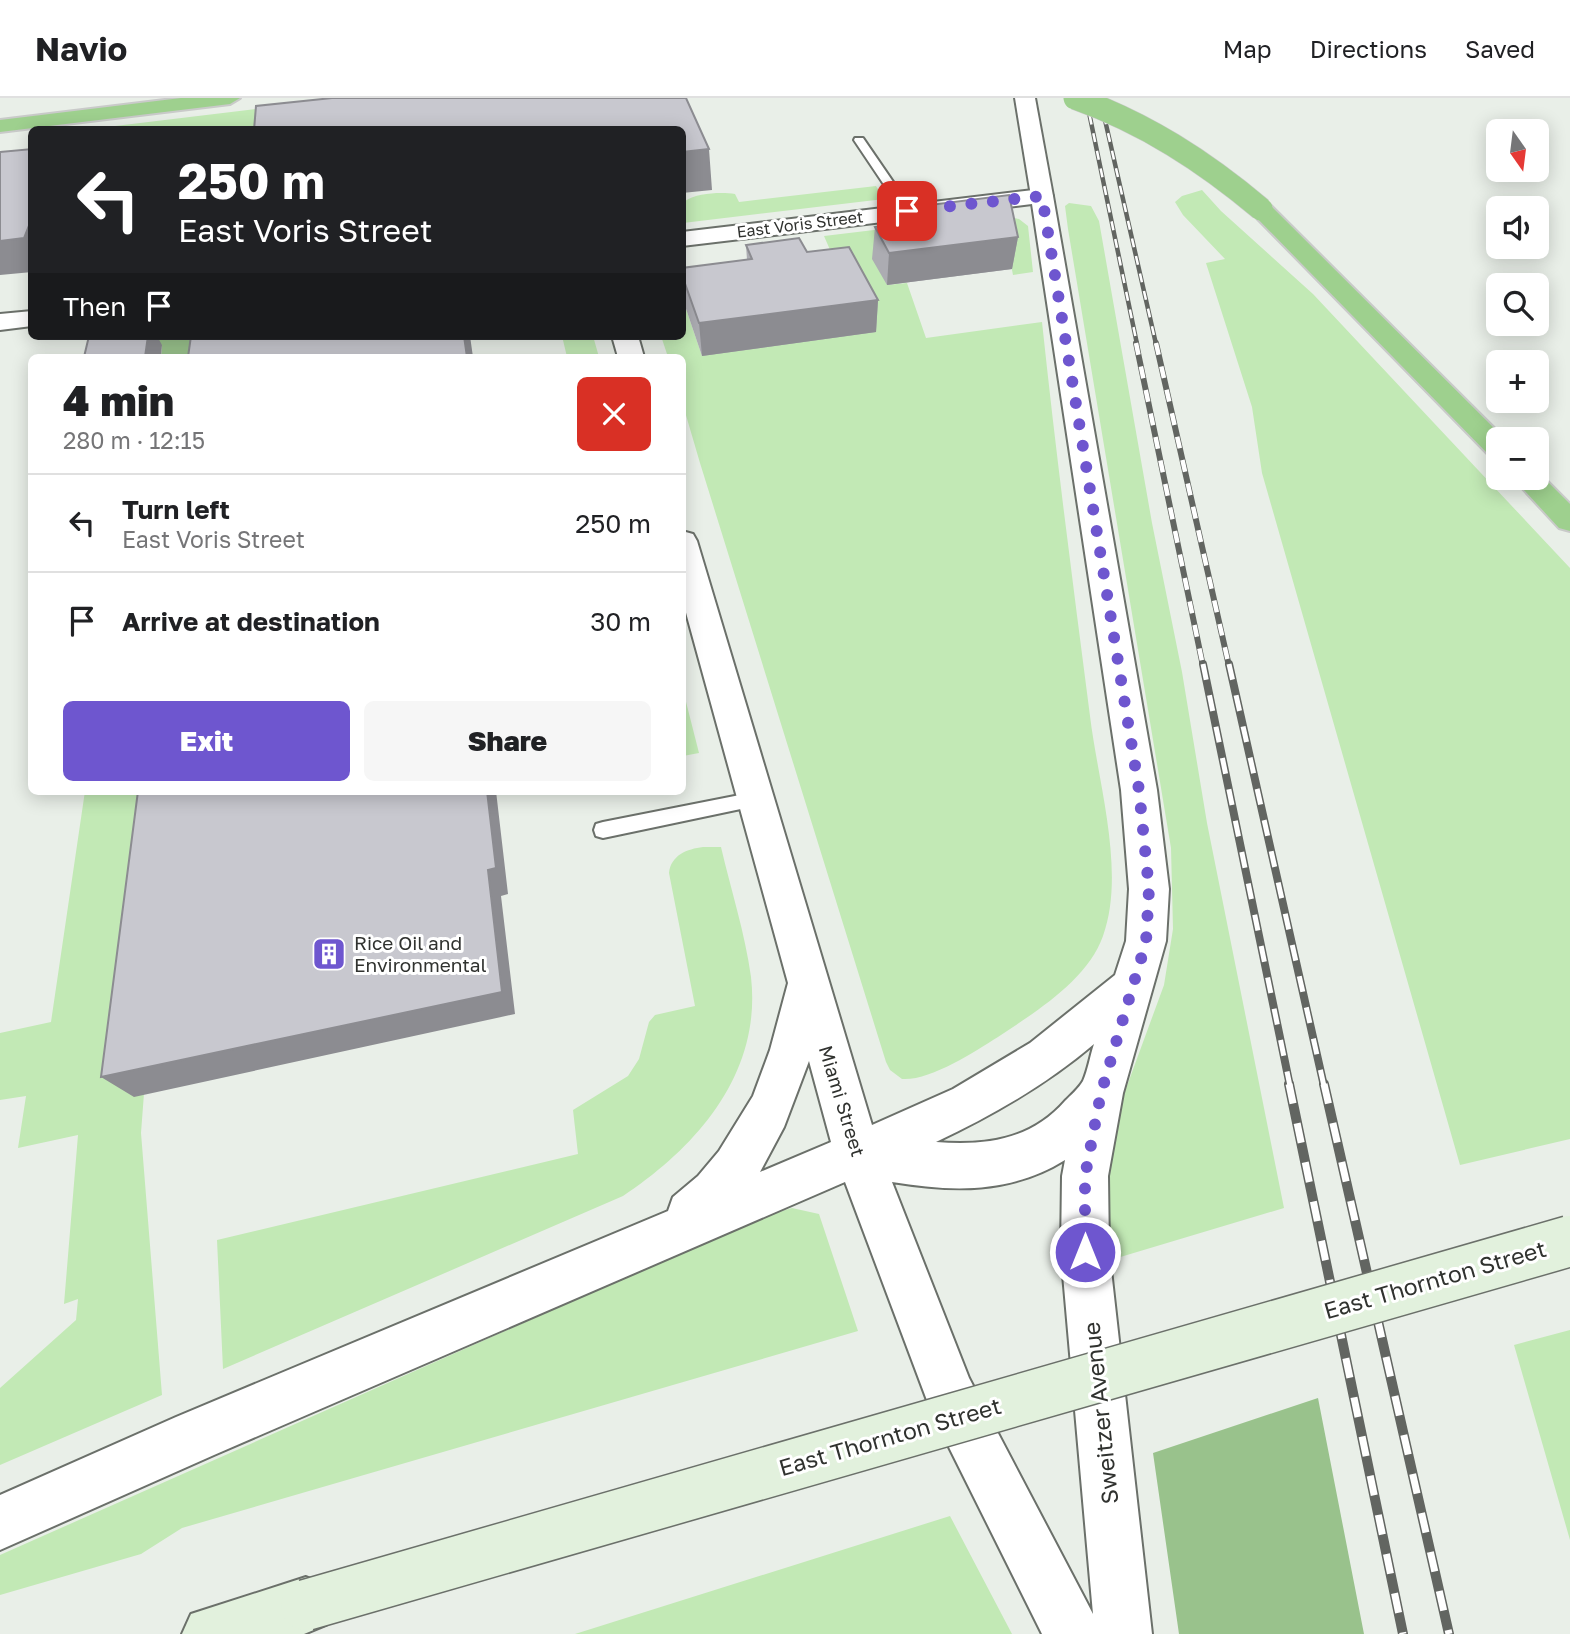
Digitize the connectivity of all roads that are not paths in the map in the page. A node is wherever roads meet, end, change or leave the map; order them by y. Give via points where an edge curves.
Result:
1 (1025, 98) edge
2 (1075, 98) edge
3 (227, 99) edge
4 (0, 126) edge
5 (859, 140) dead end
6 (1042, 196) junction
7 (907, 211) junction
8 (686, 239) edge
9 (28, 318) edge
10 (0, 322) edge
11 (1486, 436) edge
12 (1539, 490) edge
13 (1570, 521) edge
14 (686, 557) edge
15 (755, 799) junction
16 (603, 830) dead end
17 (808, 985) junction
18 (1130, 988) junction
19 (1101, 1093) junction
20 (857, 1152) junction
21 (659, 1237) junction
22 (1570, 1241) edge
23 (0, 1523) edge
24 (211, 1634) edge
25 (1072, 1634) edge
26 (1123, 1634) edge

1 - 6 street, Sweitzer Avenue
2 - 11 highway, bridge via 1164,136 1223,177 1261,209
3 - 4 highway
5 - 7 lane
6 - 7 street, East Voris Street
6 - 18 street, Sweitzer Avenue via 1140,803 1149,889 1147,928
7 - 8 street, East Voris Street
9 - 10 street
12 - 13 highway
14 - 15 street, Miami Street
15 - 16 lane
15 - 17 street, Miami Street
17 - 20 street, Miami Street
17 - 21 street via 795,1042 767,1115 741,1161 712,1197
18 - 19 street, Sweitzer Avenue
18 - 20 street via 1045,1058 969,1104
19 - 20 street via 1062,1138 1023,1158 975,1169 920,1166
19 - 26 street, Sweitzer Avenue via 1085,1176 1085,1252
20 - 21 street
20 - 25 street, Miami Street via 949,1393
21 - 23 street
22 - 24 main road, East Thornton Street, bridge

